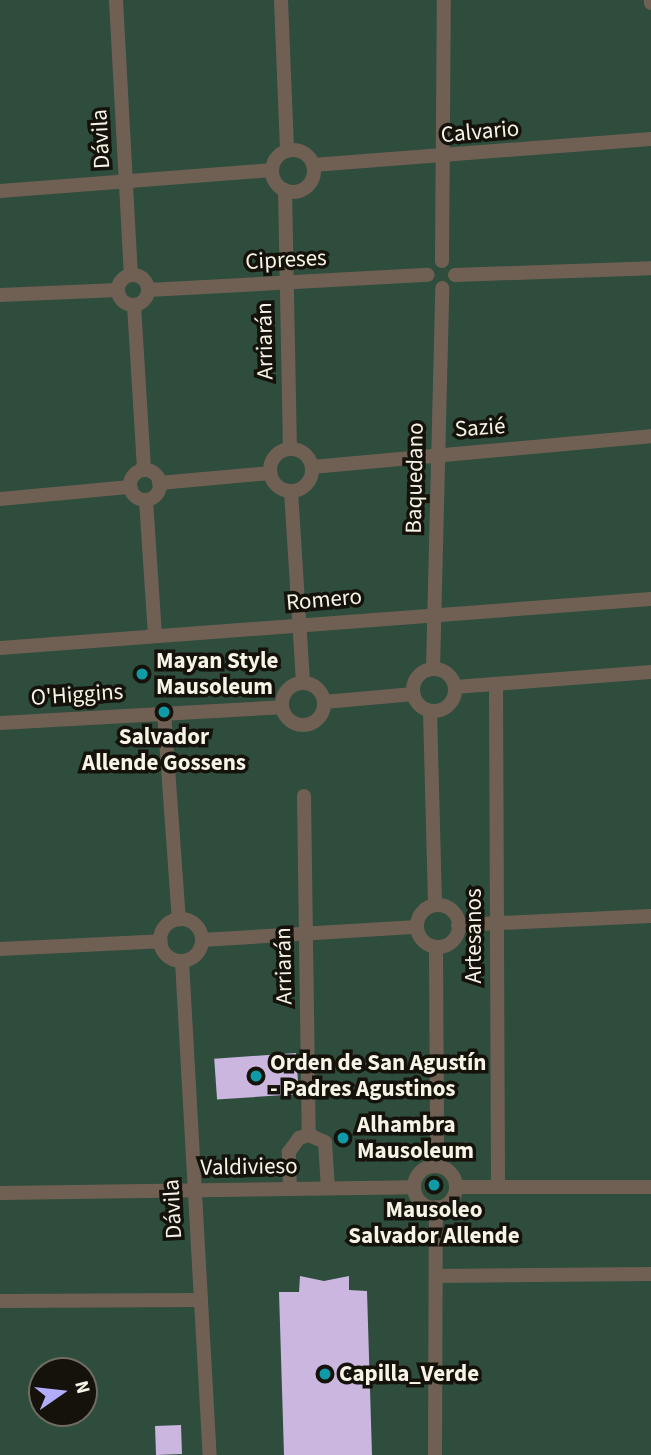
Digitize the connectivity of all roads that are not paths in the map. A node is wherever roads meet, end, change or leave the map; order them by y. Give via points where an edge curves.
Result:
1 (116, 0) edge
2 (281, 0) edge
3 (444, 0) edge
4 (651, 139) edge
5 (287, 151) junction
6 (443, 159) junction
7 (313, 165) junction
8 (272, 170) junction
9 (126, 181) junction
10 (285, 190) junction
11 (0, 191) edge
12 (442, 261) junction
13 (651, 268) edge
14 (131, 275) junction
15 (428, 275) junction
16 (455, 275) junction
17 (287, 282) junction
18 (442, 288) junction
19 (118, 290) junction
20 (148, 290) junction
21 (0, 295) edge
22 (134, 305) junction
23 (651, 436) edge
24 (290, 449) junction
25 (438, 454) junction
26 (312, 467) junction
27 (144, 470) junction
28 (271, 473) junction
29 (159, 483) junction
30 (130, 486) junction
31 (291, 491) junction
32 (0, 499) edge
33 (146, 500) junction
34 (651, 599) edge
35 (434, 614) junction
36 (299, 625) junction
37 (155, 636) junction
38 (0, 648) edge
39 (433, 669) junction
40 (651, 672) edge
41 (303, 683) junction
42 (496, 684) junction
43 (455, 687) junction
44 (414, 694) junction
45 (324, 702) junction
46 (282, 707) junction
47 (430, 711) junction
48 (164, 712) junction
49 (0, 723) edge
50 (304, 796) dead end
51 (435, 905) junction
52 (651, 916) edge
53 (179, 919) junction
54 (497, 923) junction
55 (458, 925) junction
56 (417, 926) junction
57 (306, 934) junction
58 (202, 940) junction
59 (161, 941) junction
60 (436, 947) junction
61 (0, 949) edge
62 (182, 961) junction
63 (309, 1135) junction
64 (437, 1166) junction
65 (414, 1187) junction
66 (456, 1187) junction
67 (498, 1187) junction
68 (651, 1187) edge
69 (328, 1188) junction
70 (290, 1189) junction
71 (195, 1191) junction
72 (0, 1193) edge
73 (436, 1208) junction
74 (651, 1274) edge
75 (436, 1276) junction
76 (201, 1300) junction
77 (0, 1301) edge
78 (210, 1455) edge
79 (436, 1455) edge

1 - 9 lane, Dávila
2 - 5 lane
3 - 6 lane
4 - 6 lane, Calvario
5 - 7 lane via 303,153
5 - 8 lane
6 - 7 lane, Calvario
6 - 12 lane
7 - 10 lane via 307,186
8 - 9 lane
8 - 10 lane
9 - 11 lane
9 - 14 lane, Dávila
10 - 17 lane, Arriarán
12 - 15 lane via 433,263
12 - 16 lane
13 - 16 lane
14 - 19 lane
14 - 20 lane via 141,277
15 - 17 lane, Cipreses
15 - 18 lane
16 - 18 lane
17 - 20 lane, Cipreses
17 - 24 lane, Arriarán
18 - 25 lane, Baquedano
19 - 21 lane
19 - 22 lane via 121,299
20 - 22 lane
22 - 27 lane
23 - 25 lane, Sazié
24 - 26 lane via 302,452
24 - 28 lane via 273,460
25 - 26 lane, Sazié
25 - 35 lane, Baquedano
26 - 31 lane via 309,481
27 - 29 lane
27 - 30 lane via 135,474
28 - 29 lane
28 - 31 lane via 278,486
29 - 33 lane via 158,492
30 - 32 lane
30 - 33 lane via 134,495
31 - 36 lane
33 - 37 lane
34 - 35 lane, Romero
35 - 36 lane, Romero
35 - 39 lane, Baquedano
36 - 37 lane, Romero
36 - 41 lane
37 - 38 lane, Romero
39 - 43 lane via 447,674
39 - 44 lane via 418,677
40 - 42 lane
41 - 45 lane via 317,689
41 - 46 lane via 287,690
42 - 43 lane
42 - 54 lane, Artesanos
43 - 47 lane via 451,702
44 - 45 lane
44 - 47 lane
45 - 46 lane via 320,717 306,725 291,721
46 - 48 lane, O'Higgins
47 - 51 lane
48 - 49 lane, O'Higgins
48 - 53 lane
50 - 57 lane, Arriarán
51 - 55 lane via 454,913
51 - 56 lane via 420,915
52 - 54 lane
53 - 58 lane via 192,922
53 - 59 lane via 168,924
54 - 55 lane
54 - 67 lane, Artesanos
55 - 60 lane via 454,939
56 - 57 lane
56 - 60 lane via 421,938
57 - 58 lane
57 - 63 lane, Arriarán
58 - 62 lane via 194,957
59 - 61 lane
59 - 62 lane via 165,953
60 - 64 lane
62 - 71 lane, Dávila
63 - 69 lane via 325,1142
63 - 70 lane via 299,1138 289,1152
64 - 65 lane via 419,1174
64 - 66 lane via 453,1175
65 - 69 lane, Valdivieso
65 - 73 lane via 419,1199
66 - 67 lane
66 - 73 lane via 448,1203
67 - 68 lane
69 - 70 lane, Valdivieso
70 - 71 lane, Valdivieso
71 - 72 lane, Valdivieso
71 - 76 lane, Dávila
73 - 75 lane
74 - 75 lane
75 - 79 lane
76 - 77 lane
76 - 78 lane, Dávila

